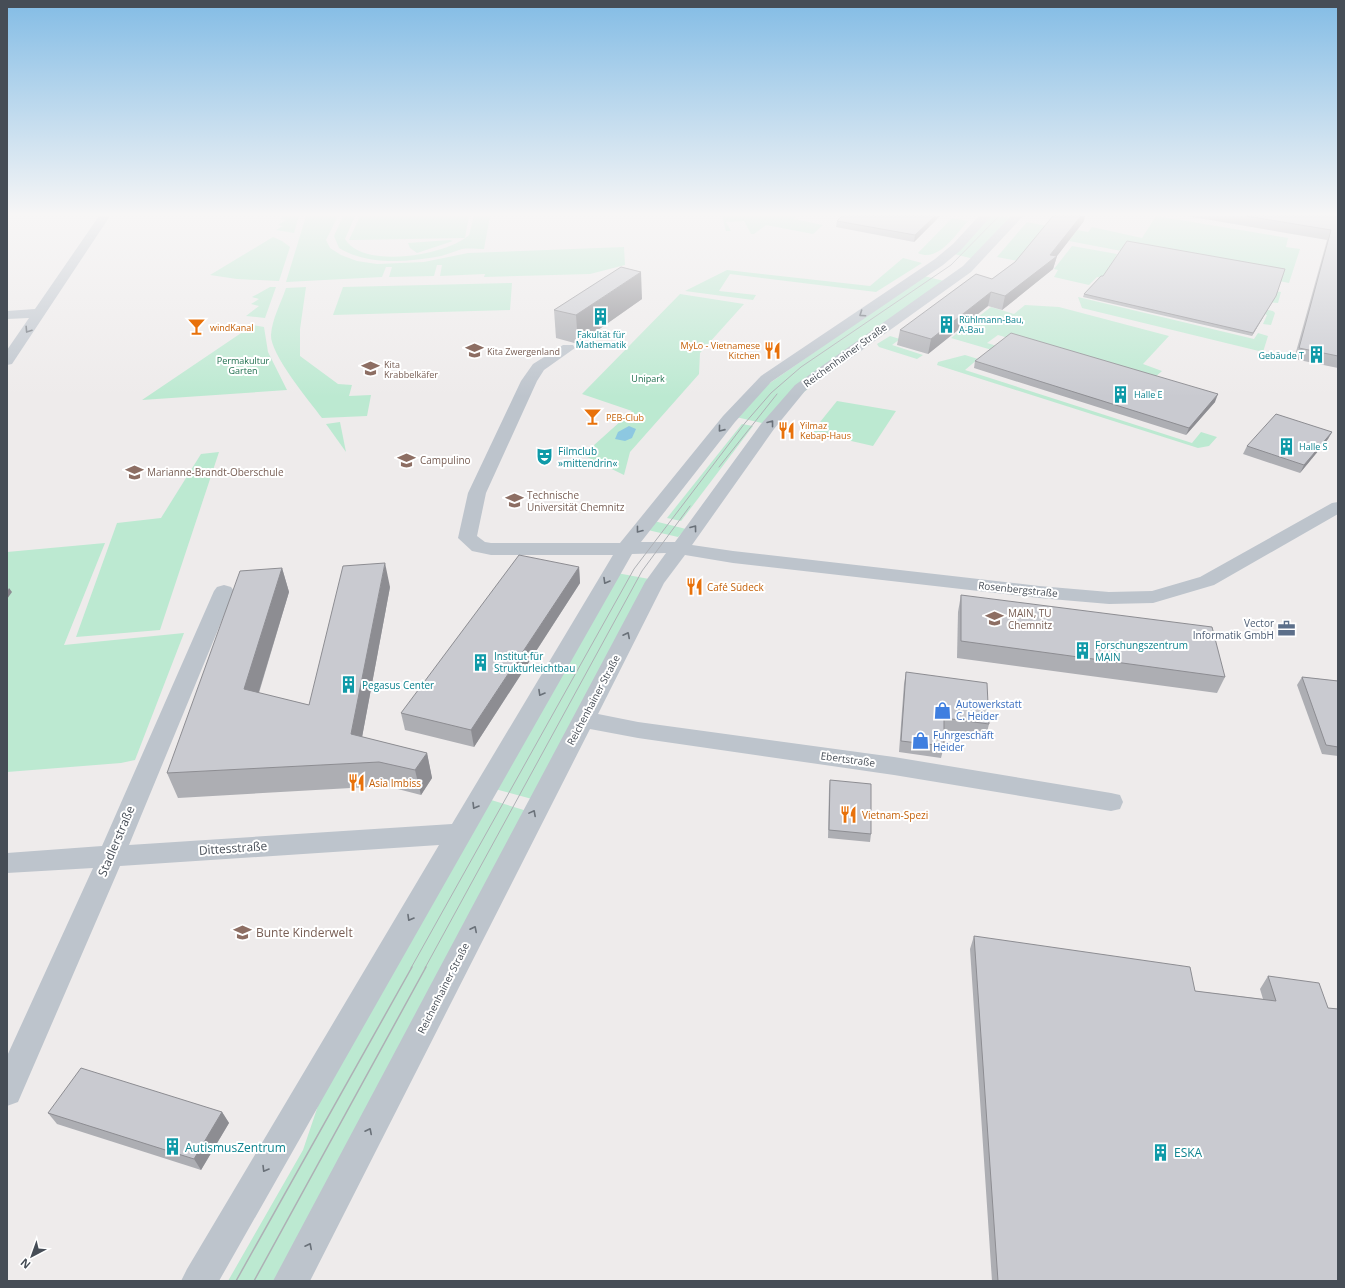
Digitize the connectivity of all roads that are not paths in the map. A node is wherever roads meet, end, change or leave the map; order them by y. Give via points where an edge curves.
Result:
1 (64, 276) edge
2 (918, 276) edge
3 (957, 276) edge
4 (39, 313) junction
5 (7, 315) edge
6 (568, 348) edge
7 (7, 361) edge
8 (1338, 507) edge
9 (626, 548) junction
10 (679, 548) junction
11 (224, 591) dead end
12 (584, 719) junction
13 (1111, 802) dead end
14 (458, 834) junction
15 (111, 856) junction
16 (7, 863) edge
17 (7, 1091) edge
18 (199, 1281) edge
19 (291, 1281) edge

1 - 4 street
2 -> 9 street via 766,379 729,419
10 -> 3 street, Reichenhainer Straße via 767,427 800,388 889,322
4 - 5 street
4 -> 7 street
6 - 9 street via 538,368 529,381 477,493 467,538 479,547 491,549
8 - 10 street, Rosenbergstraße via 1207,581 1153,597 1110,598 1039,592 733,557
9 - 10 street, Rosenbergstraße
9 -> 14 street
12 -> 10 street, Reichenhainer Straße via 655,582
11 - 15 street, Stadlerstraße
12 - 13 street, Ebertstraße via 638,730 894,766
19 -> 12 street, Reichenhainer Straße
14 - 15 street, Dittesstraße
14 -> 18 street
15 - 16 street, Dittesstraße
15 - 17 street, Stadlerstraße

